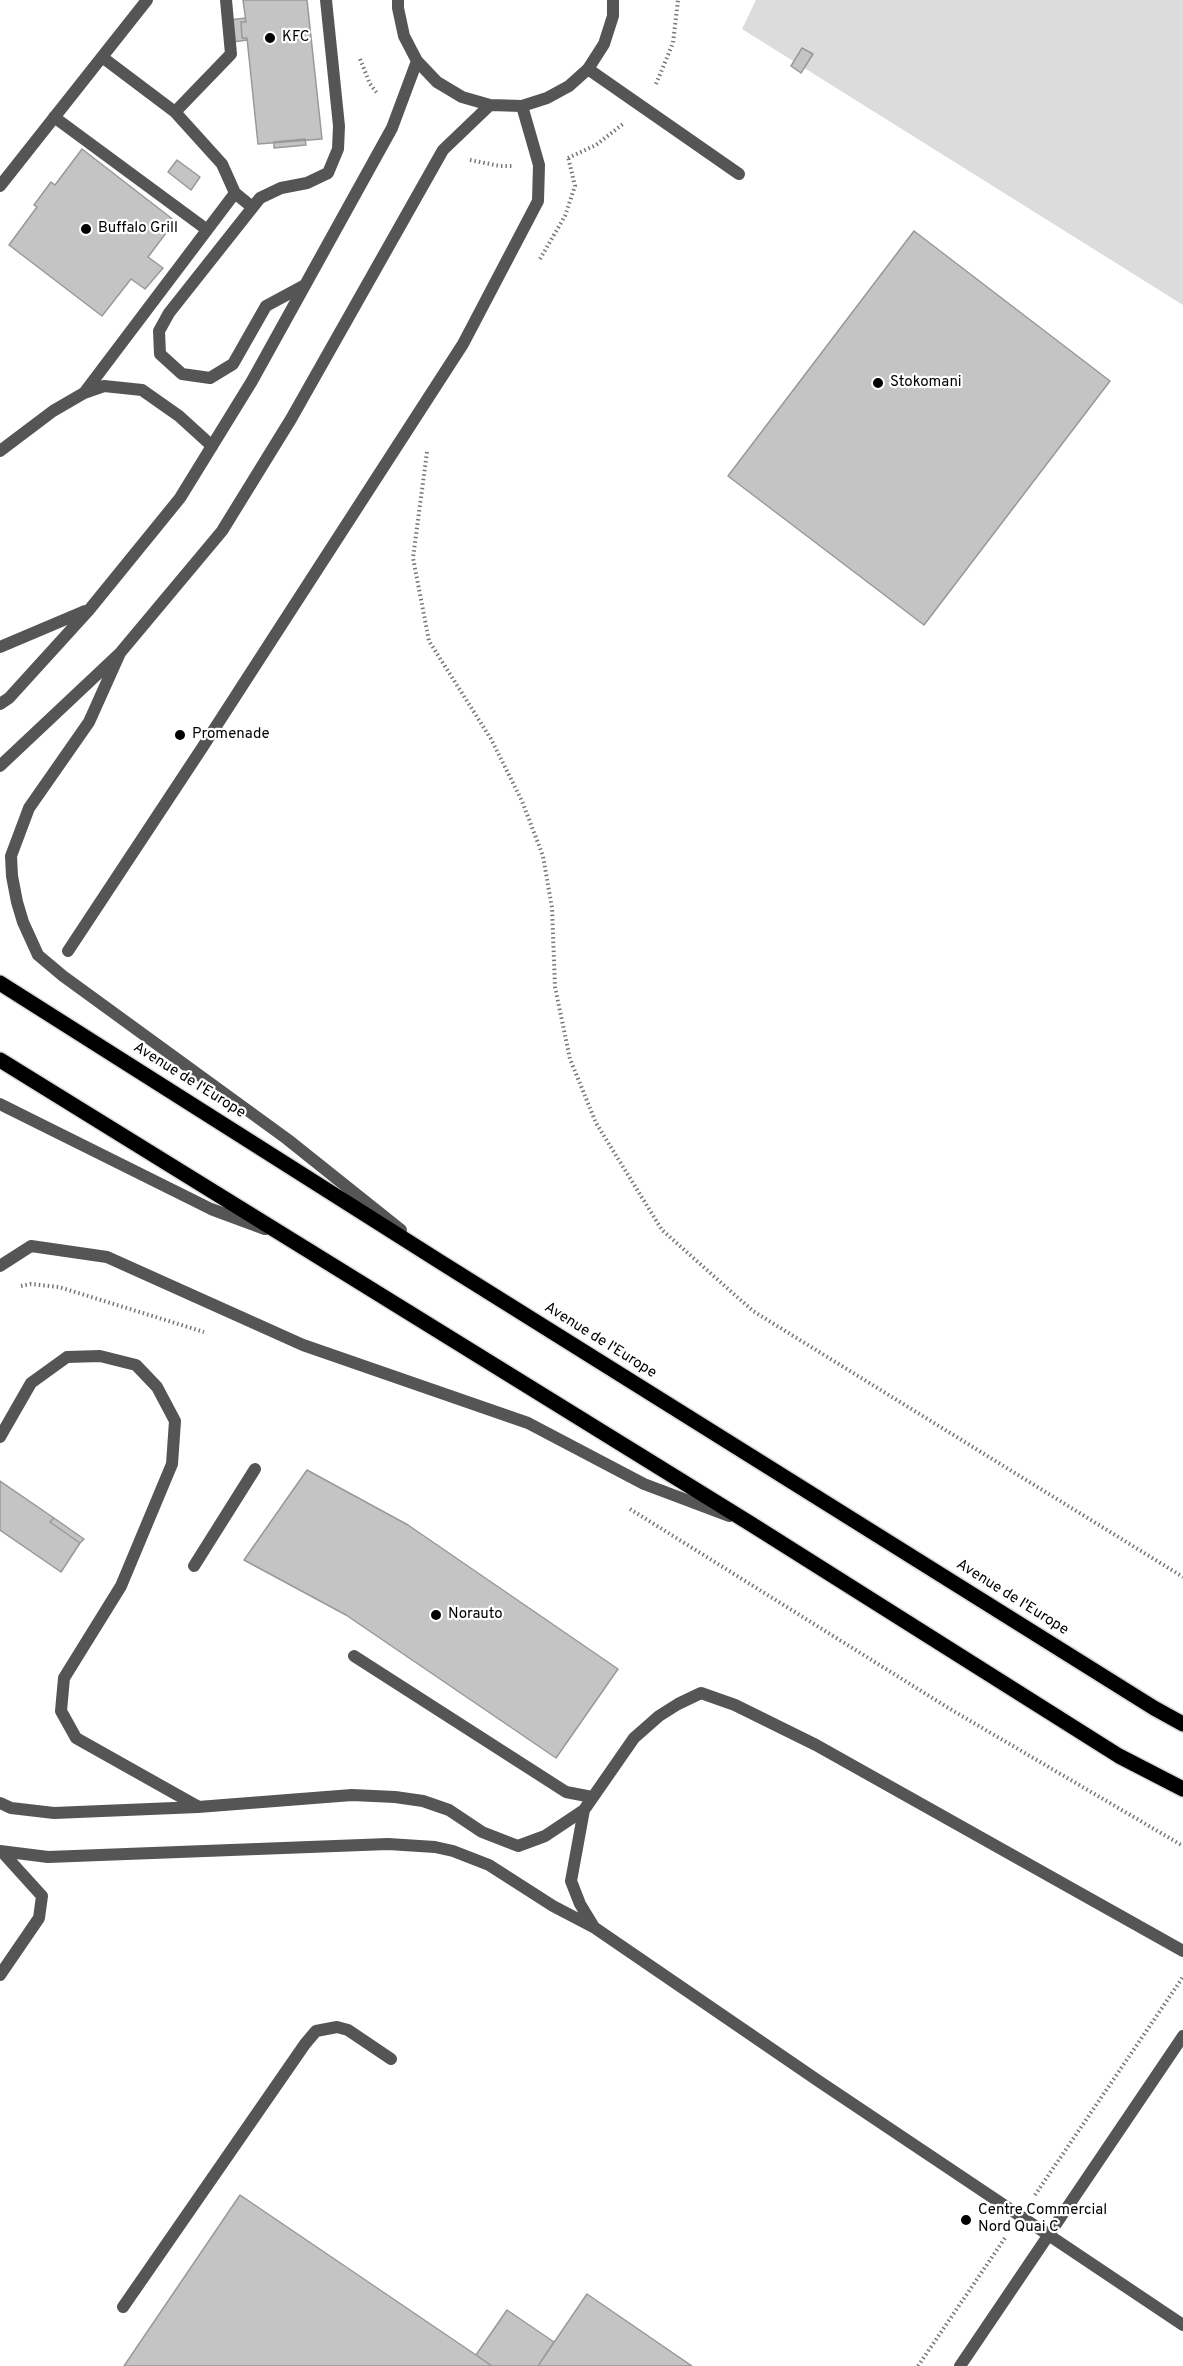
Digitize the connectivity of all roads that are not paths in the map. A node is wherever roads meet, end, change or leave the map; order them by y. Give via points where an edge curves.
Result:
1 (147, 0) edge
2 (226, 0) edge
3 (326, 0) edge
4 (398, 0) edge
5 (613, 0) edge
6 (102, 57) junction
7 (417, 61) junction
8 (588, 69) junction
9 (490, 105) junction
10 (522, 106) junction
11 (175, 112) junction
12 (54, 117) junction
13 (739, 174) dead end
14 (0, 186) edge
15 (235, 193) junction
16 (252, 207) junction
17 (206, 229) junction
18 (305, 285) junction
19 (84, 393) junction
20 (212, 446) junction
21 (0, 451) edge
22 (89, 610) junction
23 (0, 647) edge
24 (120, 653) junction
25 (0, 704) edge
26 (0, 766) edge
27 (68, 951) dead end
28 (0, 983) edge
29 (0, 1060) edge
30 (0, 1104) edge
31 (288, 1238) junction
32 (442, 1263) junction
33 (0, 1266) edge
34 (0, 1437) edge
35 (255, 1469) dead end
36 (751, 1524) junction
37 (194, 1566) dead end
38 (354, 1656) dead end
39 (1183, 1724) edge
40 (1183, 1789) edge
41 (592, 1797) junction
42 (0, 1803) edge
43 (198, 1807) junction
44 (584, 1810) junction
45 (2, 1852) edge
46 (595, 1928) junction
47 (1183, 1951) edge
48 (0, 1975) edge
49 (1183, 2036) edge
50 (391, 2059) dead end
51 (1049, 2234) junction
52 (123, 2307) dead end
53 (1183, 2325) edge
54 (960, 2366) edge

1 - 6 street
2 - 11 street via 231,54
3 - 16 street via 338,149 328,173 307,183 281,188 260,198
4 - 7 street via 404,36
5 - 8 street via 613,16 604,44
6 - 11 street
6 - 12 street
7 - 9 street via 462,98
7 - 18 street via 392,128
8 - 10 street via 569,86
8 - 13 street
9 - 10 street
9 - 24 street via 443,150 291,419 222,531
10 - 27 street via 539,165 538,201 463,344
11 - 15 street via 222,164
12 - 14 street
12 - 17 street
15 - 16 street
15 - 17 street
16 - 18 street via 169,313 159,331 160,354 182,374 210,378 233,364 266,306
17 - 19 street
18 - 20 street
19 - 20 street via 104,386 142,390
19 - 21 street
20 - 22 street via 180,498
22 - 23 street
22 - 25 street
24 - 26 street
24 - 32 street via 89,722 28,808 11,856 17,902 38,955 287,1139
28 - 32 main road, Avenue de l'Europe
29 - 31 main road
30 - 31 street via 211,1209
31 - 36 main road
32 - 39 main road, Avenue de l'Europe
33 - 36 street via 31,1246 107,1257 303,1345 528,1423 644,1484
34 - 43 street via 32,1383 67,1357 100,1356 136,1365 157,1387 176,1421 172,1464 120,1586 64,1678 61,1711 76,1738
35 - 37 street
36 - 40 main road via 1119,1756
38 - 41 street via 566,1792
41 - 44 street
41 - 47 street via 634,1738 659,1716 701,1693 735,1705 816,1745
42 - 43 street via 54,1813
43 - 44 street via 352,1795 395,1797 449,1810 482,1832 518,1846 545,1836
44 - 46 street via 571,1881
45 - 46 street via 48,1857 388,1844 435,1847 489,1865
45 - 48 street via 42,1896 39,1918
46 - 51 street
49 - 51 street
50 - 52 street via 348,2030 337,2027 316,2031
51 - 53 street
51 - 54 street

